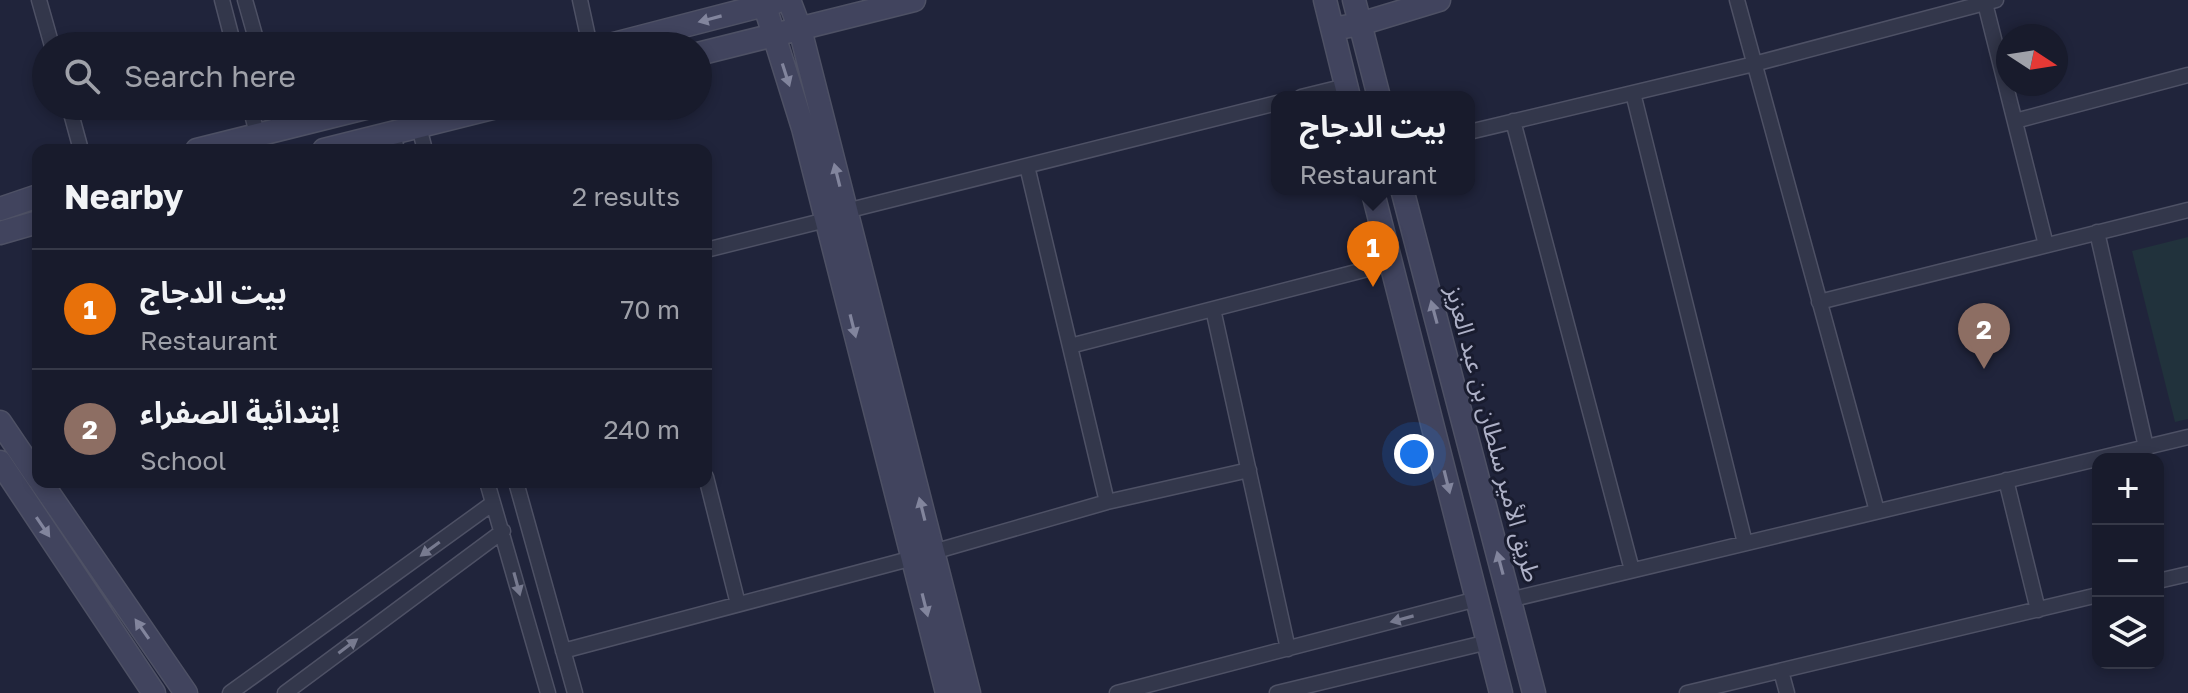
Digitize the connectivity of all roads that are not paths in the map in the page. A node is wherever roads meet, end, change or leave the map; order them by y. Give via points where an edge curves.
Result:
1 (39, 0) edge
2 (222, 0) edge
3 (245, 0) edge
4 (580, 0) edge
5 (914, 0) edge
6 (1325, 0) edge
7 (1354, 0) edge
8 (1439, 0) edge
9 (1737, 0) edge
10 (775, 1) edge
11 (1991, 2) edge
12 (1360, 24) junction
13 (800, 29) junction
14 (1333, 29) junction
15 (48, 32) edge
16 (230, 32) edge
17 (254, 32) edge
18 (587, 32) edge
19 (659, 32) edge
20 (773, 35) junction
21 (712, 50) edge
22 (1754, 64) junction
23 (2188, 75) edge
24 (1347, 91) edge
25 (1377, 91) edge
26 (1633, 93) junction
27 (1271, 105) edge
28 (73, 120) edge
29 (254, 120) edge
30 (278, 120) edge
31 (319, 120) edge
32 (446, 120) edge
33 (1513, 121) junction
34 (2015, 121) junction
35 (419, 127) junction
36 (281, 130) junction
37 (1475, 130) edge
38 (257, 134) junction
39 (395, 142) edge
40 (79, 144) edge
41 (220, 144) edge
42 (423, 144) edge
43 (1027, 166) junction
44 (1374, 195) edge
45 (1404, 195) edge
46 (32, 198) edge
47 (0, 209) edge
48 (2188, 210) edge
49 (836, 216) junction
50 (32, 224) edge
51 (2097, 232) junction
52 (1, 236) edge
53 (2046, 245) junction
54 (712, 248) edge
55 (1391, 263) junction
56 (1819, 302) junction
57 (1213, 309) junction
58 (1070, 346) junction
59 (0, 422) edge
60 (2188, 437) edge
61 (2146, 447) junction
62 (0, 462) edge
63 (32, 468) edge
64 (1249, 470) junction
65 (2006, 480) junction
66 (45, 488) edge
67 (489, 488) edge
68 (518, 488) edge
69 (709, 488) edge
70 (1107, 502) junction
71 (493, 503) junction
72 (1877, 511) junction
73 (503, 531) junction
74 (1745, 543) junction
75 (923, 555) junction
76 (1632, 570) junction
77 (2188, 574) edge
78 (2164, 580) edge
79 (2092, 596) edge
80 (1477, 599) junction
81 (1509, 600) junction
82 (738, 604) junction
83 (2038, 610) junction
84 (1488, 642) junction
85 (1288, 649) junction
86 (563, 651) junction
87 (1781, 671) junction
88 (1303, 690) edge
89 (154, 693) edge
90 (186, 693) edge
91 (230, 693) edge
92 (285, 693) edge
93 (548, 693) edge
94 (575, 693) edge
95 (947, 693) edge
96 (969, 693) edge
97 (1117, 693) edge
98 (1277, 693) edge
99 (1501, 693) edge
100 (1534, 693) edge
101 (1687, 693) edge
102 (1787, 693) edge

1 - 15 street
2 - 16 street
3 - 17 street
4 - 18 street
5 - 13 street
6 - 14 street
7 - 12 street
8 - 12 street
9 - 22 street
10 - 13 street
10 -> 19 street
10 - 20 street
11 - 22 street
11 - 34 street
12 - 14 street
12 - 25 street
13 - 20 street
49 -> 13 street
14 - 24 street
20 - 21 street
20 -> 49 street
22 - 26 street
22 - 56 street
23 - 34 street
26 - 33 street
26 - 74 street
27 - 43 street
28 - 40 street
29 - 38 street
30 - 36 street
31 - 36 street
32 - 35 street
33 - 37 street
33 - 76 street
34 - 53 street
35 - 39 street
35 - 42 street
36 - 38 street
38 - 41 street
43 - 49 street
43 - 58 street
44 - 55 street
81 -> 45 street, طريق الأمير سلطان بن عبد العزيز
46 - 47 street
48 - 51 street
49 - 54 street
49 - 75 street
50 - 52 street
51 - 53 street
51 - 61 street
53 - 56 street
55 - 57 street
55 -> 80 street
56 - 72 street
57 - 58 street
57 - 64 street
58 - 70 street
59 - 63 street
60 - 61 street
61 - 65 street
62 -> 89 street
64 - 70 street
64 - 85 street
65 - 72 street
65 - 83 street
90 -> 66 street
67 - 71 street
68 - 86 street
69 - 82 street
70 - 75 street
71 - 73 street
71 -> 91 street
72 - 74 street
92 -> 73 street
73 -> 93 street
74 - 76 street
75 - 82 street
75 -> 95 street
75 - 96 street
76 - 81 street
77 - 78 street
79 - 83 street
80 - 84 street
80 -> 85 street
81 - 100 street, طريق الأمير سلطان بن عبد العزيز
82 - 86 street
83 - 87 street
84 - 88 street
84 - 99 street
85 - 97 street
86 - 94 street
87 - 101 street
87 - 102 street
88 - 98 street

